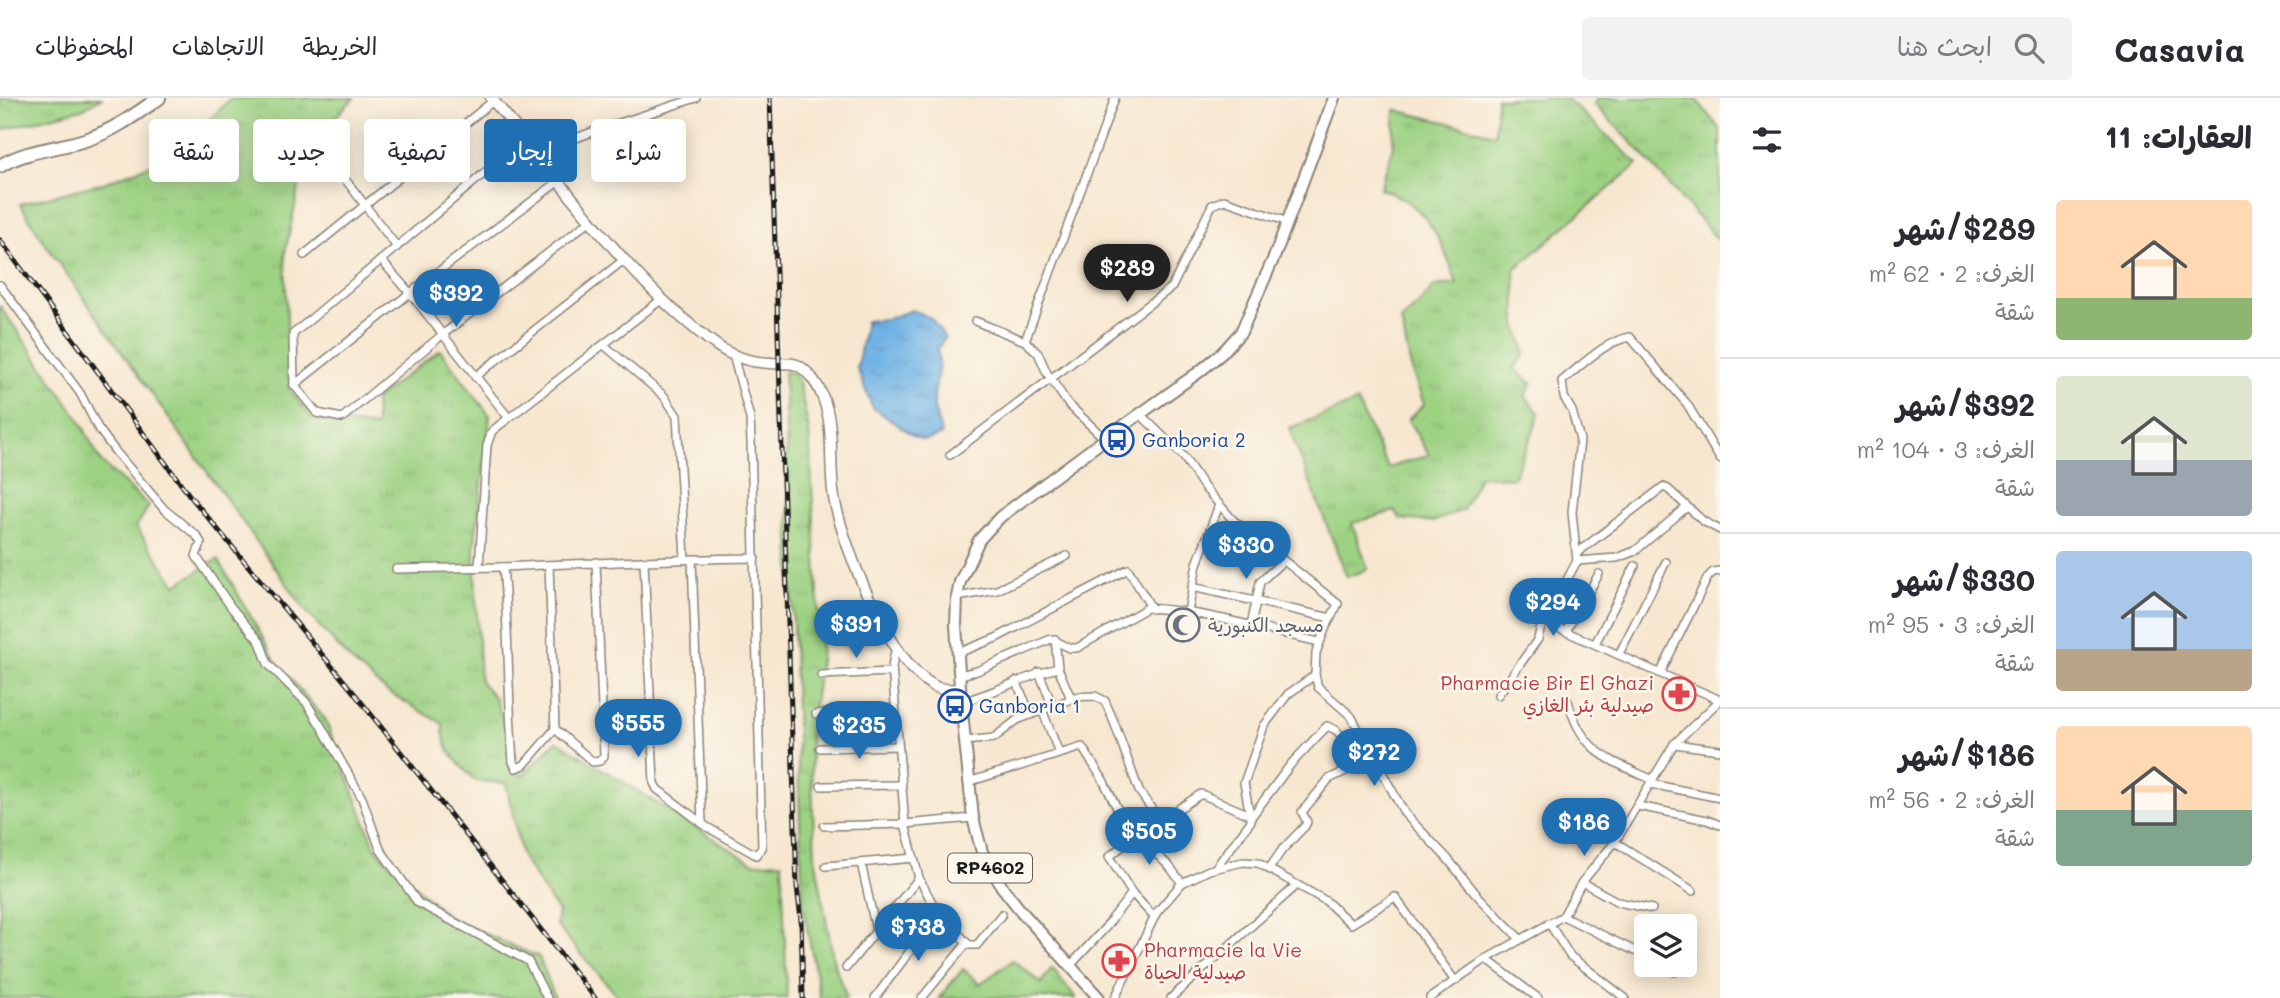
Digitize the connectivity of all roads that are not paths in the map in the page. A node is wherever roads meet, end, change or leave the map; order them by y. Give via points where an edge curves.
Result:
1 (159, 98) edge
2 (696, 98) edge
3 (1115, 98) edge
4 (1334, 98) edge
5 (492, 99) edge
6 (508, 119) edge
7 (577, 138) edge
8 (0, 166) edge
9 (484, 174) edge
10 (347, 182) edge
11 (558, 182) edge
12 (560, 182) edge
13 (364, 206) junction
14 (591, 220) junction
15 (1287, 222) junction
16 (397, 247) junction
17 (304, 255) dead end
18 (625, 259) junction
19 (381, 260) junction
20 (0, 285) edge
21 (410, 293) junction
22 (662, 299) junction
23 (975, 321) dead end
24 (443, 335) junction
25 (1025, 341) junction
26 (604, 345) junction
27 (733, 355) junction
28 (475, 377) junction
29 (1052, 380) junction
30 (294, 386) junction
31 (1140, 414) junction
32 (508, 417) junction
33 (1105, 439) junction
34 (950, 455) dead end
35 (1720, 459) edge
36 (1219, 505) junction
37 (1688, 507) junction
38 (1720, 530) edge
39 (1067, 555) dead end
40 (1577, 557) junction
41 (755, 558) junction
42 (689, 559) junction
43 (644, 561) junction
44 (1283, 561) junction
45 (596, 562) junction
46 (1665, 562) dead end
47 (549, 565) junction
48 (503, 566) junction
49 (1635, 566) dead end
50 (478, 567) junction
51 (396, 569) dead end
52 (1720, 571) edge
53 (1599, 574) dead end
54 (1192, 587) junction
55 (957, 597) junction
56 (1256, 601) junction
57 (1152, 609) junction
58 (1188, 612) junction
59 (1331, 618) junction
60 (1251, 626) junction
61 (1055, 639) junction
62 (1319, 642) junction
63 (1595, 644) junction
64 (896, 646) junction
65 (958, 653) junction
66 (1619, 654) junction
67 (1058, 668) junction
68 (1039, 672) junction
69 (1661, 672) junction
70 (892, 673) junction
71 (821, 675) dead end
72 (959, 675) junction
73 (1315, 675) junction
74 (1016, 681) junction
75 (960, 689) junction
76 (1497, 695) dead end
77 (1070, 697) junction
78 (1720, 700) edge
79 (1568, 701) dead end
80 (961, 702) junction
81 (1053, 707) junction
82 (895, 709) junction
83 (1043, 712) junction
84 (816, 714) dead end
85 (1031, 715) junction
86 (555, 729) junction
87 (965, 741) junction
88 (1674, 744) junction
89 (898, 746) junction
90 (820, 748) dead end
91 (1720, 750) edge
92 (1059, 753) junction
93 (1374, 756) junction
94 (1364, 762) junction
95 (968, 782) junction
96 (1652, 782) junction
97 (901, 785) junction
98 (821, 786) dead end
99 (1720, 798) edge
100 (1638, 807) junction
101 (1252, 816) junction
102 (973, 818) junction
103 (702, 823) junction
104 (905, 824) junction
105 (1720, 825) edge
106 (824, 826) dead end
107 (1136, 835) junction
108 (1615, 842) junction
109 (914, 858) junction
110 (861, 863) junction
111 (826, 866) dead end
112 (1216, 867) junction
113 (1269, 869) junction
114 (919, 877) junction
115 (1582, 882) junction
116 (1182, 883) junction
117 (1296, 886) junction
118 (1693, 891) dead end
119 (1132, 893) junction
120 (1652, 909) dead end
121 (939, 912) junction
122 (1002, 915) dead end
123 (1563, 916) junction
124 (1154, 917) junction
125 (1549, 923) junction
126 (876, 930) junction
127 (1520, 939) junction
128 (967, 943) junction
129 (1634, 951) edge
130 (1486, 959) junction
131 (1069, 967) junction
132 (846, 968) dead end
133 (1455, 981) junction
134 (547, 998) edge
135 (875, 998) edge
136 (922, 998) edge
137 (1099, 998) edge
138 (1115, 998) edge
139 (1171, 998) edge
140 (1430, 998) edge
141 (1538, 998) edge
142 (1625, 998) edge

1 - 8 highway via 105,133 43,148
2 - 7 street
3 - 25 street
4 - 15 main road, RP4602
5 - 6 main road
5 - 13 street
9 - 16 street
10 - 13 street
11 - 21 street
12 - 14 main road
13 - 16 street
13 - 17 street
14 - 18 main road
14 - 24 street
15 - 29 street via 1224,200 1212,205 1172,287
15 - 31 main road, RP4602 via 1237,338
16 - 19 street
18 - 22 main road
18 - 28 street
19 - 21 street
19 - 30 street via 293,334
20 - 134 street via 80,393 115,451 164,509 197,536 201,543 196,556 260,642 268,664 306,702 362,798 380,849 418,903 528,961
21 - 24 street
21 - 30 street
22 - 26 street
22 - 27 main road
23 - 25 street
24 - 28 street
24 - 30 street via 342,418 317,413
25 - 29 street via 1038,353
26 - 32 street
26 - 42 street via 664,396 677,416
27 - 41 street via 750,418
27 - 64 main road via 798,366 819,388 829,419 832,487 839,518 869,596
28 - 32 street
29 - 33 street via 1068,404
29 - 34 street
31 - 33 main road, RP4602
31 - 36 street via 1178,451
32 - 50 street via 492,431 487,445
33 - 55 main road, RP4602 via 992,524 979,540
35 - 40 street via 1687,404 1630,337 1607,346 1561,385 1580,439 1572,512
36 - 44 street
36 - 54 street
37 - 38 street
37 - 40 street via 1634,551 1617,558
37 - 40 street via 1668,489 1659,489
39 - 55 street via 997,590
40 - 76 street via 1538,639
41 - 42 street
41 - 103 street via 762,848 751,854
42 - 43 street
42 - 103 street
43 - 45 street
43 - 103 street via 654,783
44 - 56 street via 1260,582
44 - 59 street via 1338,603
45 - 47 street
45 - 86 street via 602,759 593,762
46 - 66 street
47 - 48 street
47 - 86 street
48 - 50 street
48 - 86 street via 514,766 524,765
49 - 63 street
50 - 51 street
52 - 69 street via 1707,577
53 - 63 street via 1562,629
54 - 56 street
54 - 58 street
55 - 65 main road, RP4602
56 - 59 street
56 - 60 street
57 - 58 street
57 - 61 street via 1075,648
57 - 65 street via 1128,569
58 - 60 street
59 - 62 street
60 - 62 street
61 - 67 street
61 - 72 street
62 - 73 street
63 - 66 street
64 - 70 street
64 - 75 main road via 934,686
65 - 72 main road, RP4602
66 - 69 street
67 - 68 street
67 - 77 street
68 - 74 street
68 - 81 street
69 - 78 street
70 - 71 street
70 - 82 street
72 - 75 main road, RP4602
73 - 93 street via 1320,689 1351,716
73 - 101 street via 1288,694 1264,726 1245,776
74 - 80 street
74 - 85 street
75 - 80 main road, RP4602
77 - 81 street
77 - 101 street via 1095,696 1105,701 1139,792 1159,820 1201,794
78 - 88 street
79 - 96 street via 1574,723 1600,755
80 - 87 main road, RP4602
81 - 83 street
82 - 84 street
82 - 89 street
83 - 85 street
83 - 92 street
85 - 87 street via 994,738
87 - 95 main road, RP4602
88 - 91 street
88 - 96 street
89 - 90 street
89 - 97 street
92 - 95 street
92 - 107 street via 1083,748
93 - 94 street
93 - 127 street via 1405,814
94 - 101 street via 1327,726
94 - 113 street via 1326,781 1302,812 1306,826
95 - 102 main road, RP4602
96 - 99 street
96 - 100 street
97 - 98 street
97 - 104 street
100 - 105 street
100 - 108 street
101 - 112 street
102 - 104 street
102 - 131 main road, RP4602 via 982,852 997,878
104 - 106 street
104 - 109 street
107 - 116 street
107 - 119 street via 1109,857
108 - 115 street
108 - 118 street
109 - 110 street
109 - 114 street
110 - 111 street
110 - 126 street
112 - 113 street via 1251,862
112 - 116 street
113 - 117 street
114 - 121 street
114 - 126 street
115 - 120 street via 1615,901
115 - 123 street
116 - 124 street
117 - 133 street via 1326,901 1351,924 1395,897
117 - 139 street
119 - 124 street
119 - 131 street
121 - 128 street
121 - 135 street
122 - 128 street via 978,943
123 - 125 street
123 - 129 street
124 - 138 street
125 - 127 street
125 - 142 street via 1570,956
126 - 132 street
127 - 130 street
128 - 136 street
130 - 133 street
130 - 141 street
131 - 137 main road, RP4602
133 - 140 street

